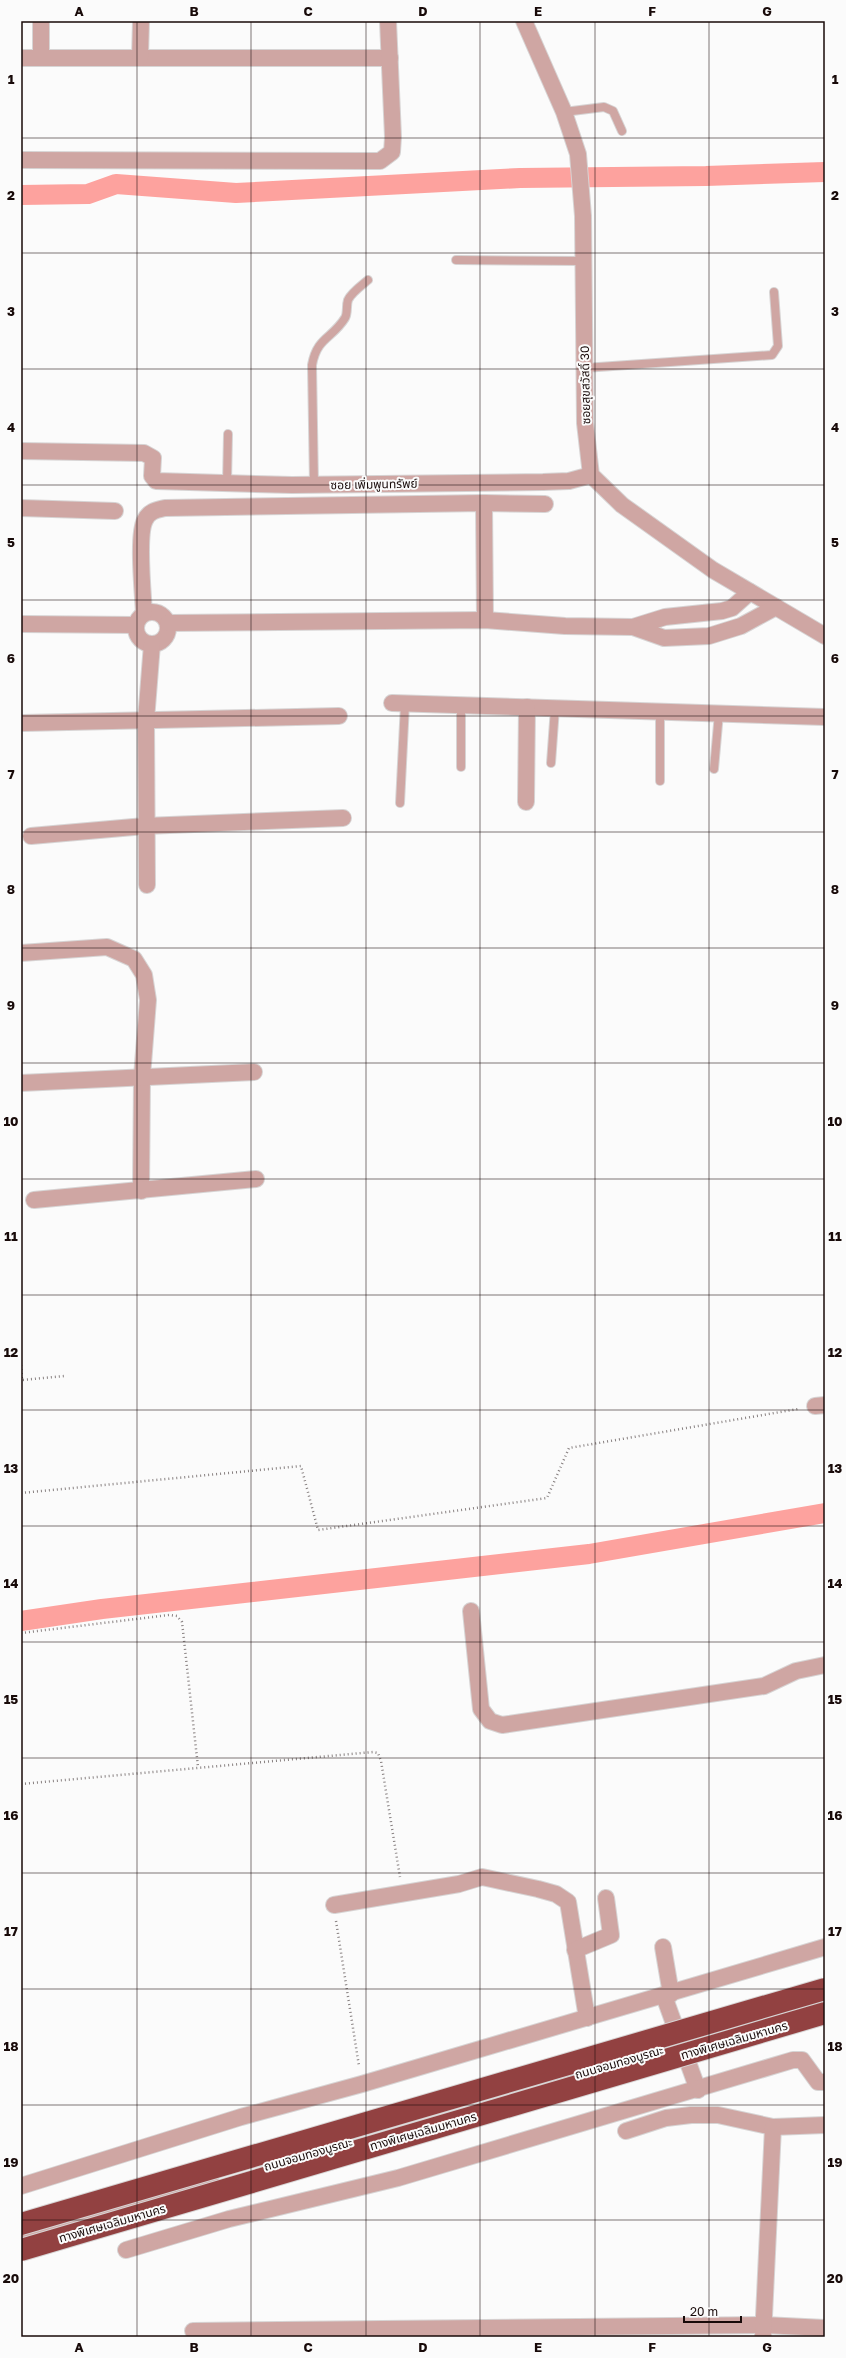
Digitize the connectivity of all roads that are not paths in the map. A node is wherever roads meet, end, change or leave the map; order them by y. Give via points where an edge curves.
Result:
1 (41, 21) edge
2 (141, 21) edge
3 (388, 21) edge
4 (524, 21) edge
5 (21, 58) edge
6 (42, 58) junction
7 (140, 58) junction
8 (390, 58) junction
9 (564, 112) junction
10 (622, 131) dead end
11 (21, 160) edge
12 (456, 260) dead end
13 (583, 261) junction
14 (368, 280) dead end
15 (774, 292) dead end
16 (584, 368) junction
17 (228, 434) dead end
18 (21, 451) edge
19 (591, 475) junction
20 (227, 483) junction
21 (314, 485) junction
22 (484, 503) junction
23 (545, 504) dead end
24 (21, 508) edge
25 (115, 511) dead end
26 (750, 592) junction
27 (776, 607) junction
28 (140, 619) junction
29 (485, 620) junction
30 (168, 623) junction
31 (21, 624) edge
32 (633, 627) junction
33 (825, 636) edge
34 (152, 644) junction
35 (399, 703) joint
36 (461, 704) junction
37 (527, 707) junction
38 (555, 708) junction
39 (660, 711) junction
40 (719, 713) junction
41 (339, 716) dead end
42 (825, 717) edge
43 (146, 720) junction
44 (23, 723) dead end
45 (551, 762) dead end
46 (461, 767) dead end
47 (714, 769) dead end
48 (660, 781) dead end
49 (526, 802) dead end
50 (400, 803) dead end
51 (343, 818) dead end
52 (145, 826) junction
53 (31, 836) dead end
54 (147, 885) dead end
55 (21, 953) edge
56 (254, 1072) dead end
57 (142, 1077) junction
58 (21, 1083) edge
59 (256, 1179) dead end
60 (141, 1190) junction
61 (34, 1200) dead end
62 (471, 1611) dead end
63 (825, 1665) edge
64 (606, 1898) dead end
65 (334, 1905) road end
66 (663, 1947) dead end
67 (825, 1947) edge
68 (575, 1950) junction
69 (825, 1989) edge
70 (668, 1995) junction
71 (825, 2002) edge
72 (825, 2013) edge
73 (587, 2018) junction
74 (681, 2044) junction
75 (825, 2082) edge
76 (698, 2090) junction
77 (825, 2125) edge
78 (773, 2126) junction
79 (626, 2131) dead end
80 (21, 2186) edge
81 (21, 2224) edge
82 (21, 2238) edge
83 (21, 2250) edge
84 (126, 2250) dead end
85 (825, 2328) edge
86 (193, 2331) dead end
87 (763, 2331) edge

1 - 6 street
2 - 7 street
3 - 8 street
4 - 9 street, ซอยสุขสวัสดิ์ 30
5 - 6 street
6 - 7 street
7 - 8 street
8 - 11 street via 392,152 380,161
9 - 10 lane via 604,107 613,111
9 - 13 street, ซอยสุขสวัสดิ์ 30 via 578,154 583,216
12 - 13 lane
13 - 16 street, ซอยสุขสวัสดิ์ 30
14 - 21 lane via 348,299 346,317 315,351 312,365
15 - 16 lane via 778,346 772,355
16 - 19 street, ซอยสุขสวัสดิ์ 30 via 585,423
17 - 20 lane
18 - 20 street, ซอย เพิ่มพูนทรัพย์ via 144,453 153,458 152,476 156,481
19 - 21 street, ซอย เพิ่มพูนทรัพย์ via 570,481
19 - 26 street via 622,505 712,570
20 - 21 street, ซอย เพิ่มพูนทรัพย์
22 - 23 street
22 - 28 street via 166,508 153,511 145,520 141,534
22 - 29 street
24 - 25 street
26 - 27 street
26 - 32 street via 732,608 722,612 665,617
27 - 32 street via 742,626 709,636 664,638
27 - 33 street
28 - 30 street via 151,611 164,617
28 - 31 street
28 - 34 street via 139,639
29 - 30 street
29 - 32 street via 566,626
30 - 34 street via 165,638
34 - 43 street
35 - 36 street
35 - 50 lane
36 - 37 street
36 - 46 lane
37 - 38 street
37 - 49 street
38 - 39 street
38 - 45 lane
39 - 40 street
39 - 48 lane
40 - 42 street
40 - 47 lane
41 - 43 street
43 - 44 street
43 - 52 street
51 - 52 street
52 - 53 street
52 - 54 street
55 - 57 street via 108,948 134,959 144,975 148,1000
56 - 57 street
57 - 58 street
57 - 60 street
59 - 60 street
60 - 61 street
62 - 63 street via 481,1710 490,1721 502,1725 764,1686 796,1671
64 - 68 street via 611,1935
65 - 68 street via 459,1884 482,1877 556,1894 568,1902
66 - 70 street
67 - 70 street
68 - 73 street
69 - 81 highway, ทางพิเศษเฉลิมมหานคร, bridge
70 - 73 street
70 - 74 street
71 - 74 street, ถนนจอมทองบูรณะ
72 - 83 highway, ทางพิเศษเฉลิมมหานคร, bridge
73 - 80 street via 241,2117
74 - 76 street
74 - 82 street, ถนนจอมทองบูรณะ
75 - 76 street via 818,2082 802,2060 793,2060
76 - 84 street via 405,2176 229,2219
77 - 78 street
78 - 79 street via 718,2115 691,2115 666,2118
78 - 87 street
85 - 87 street
86 - 87 street

